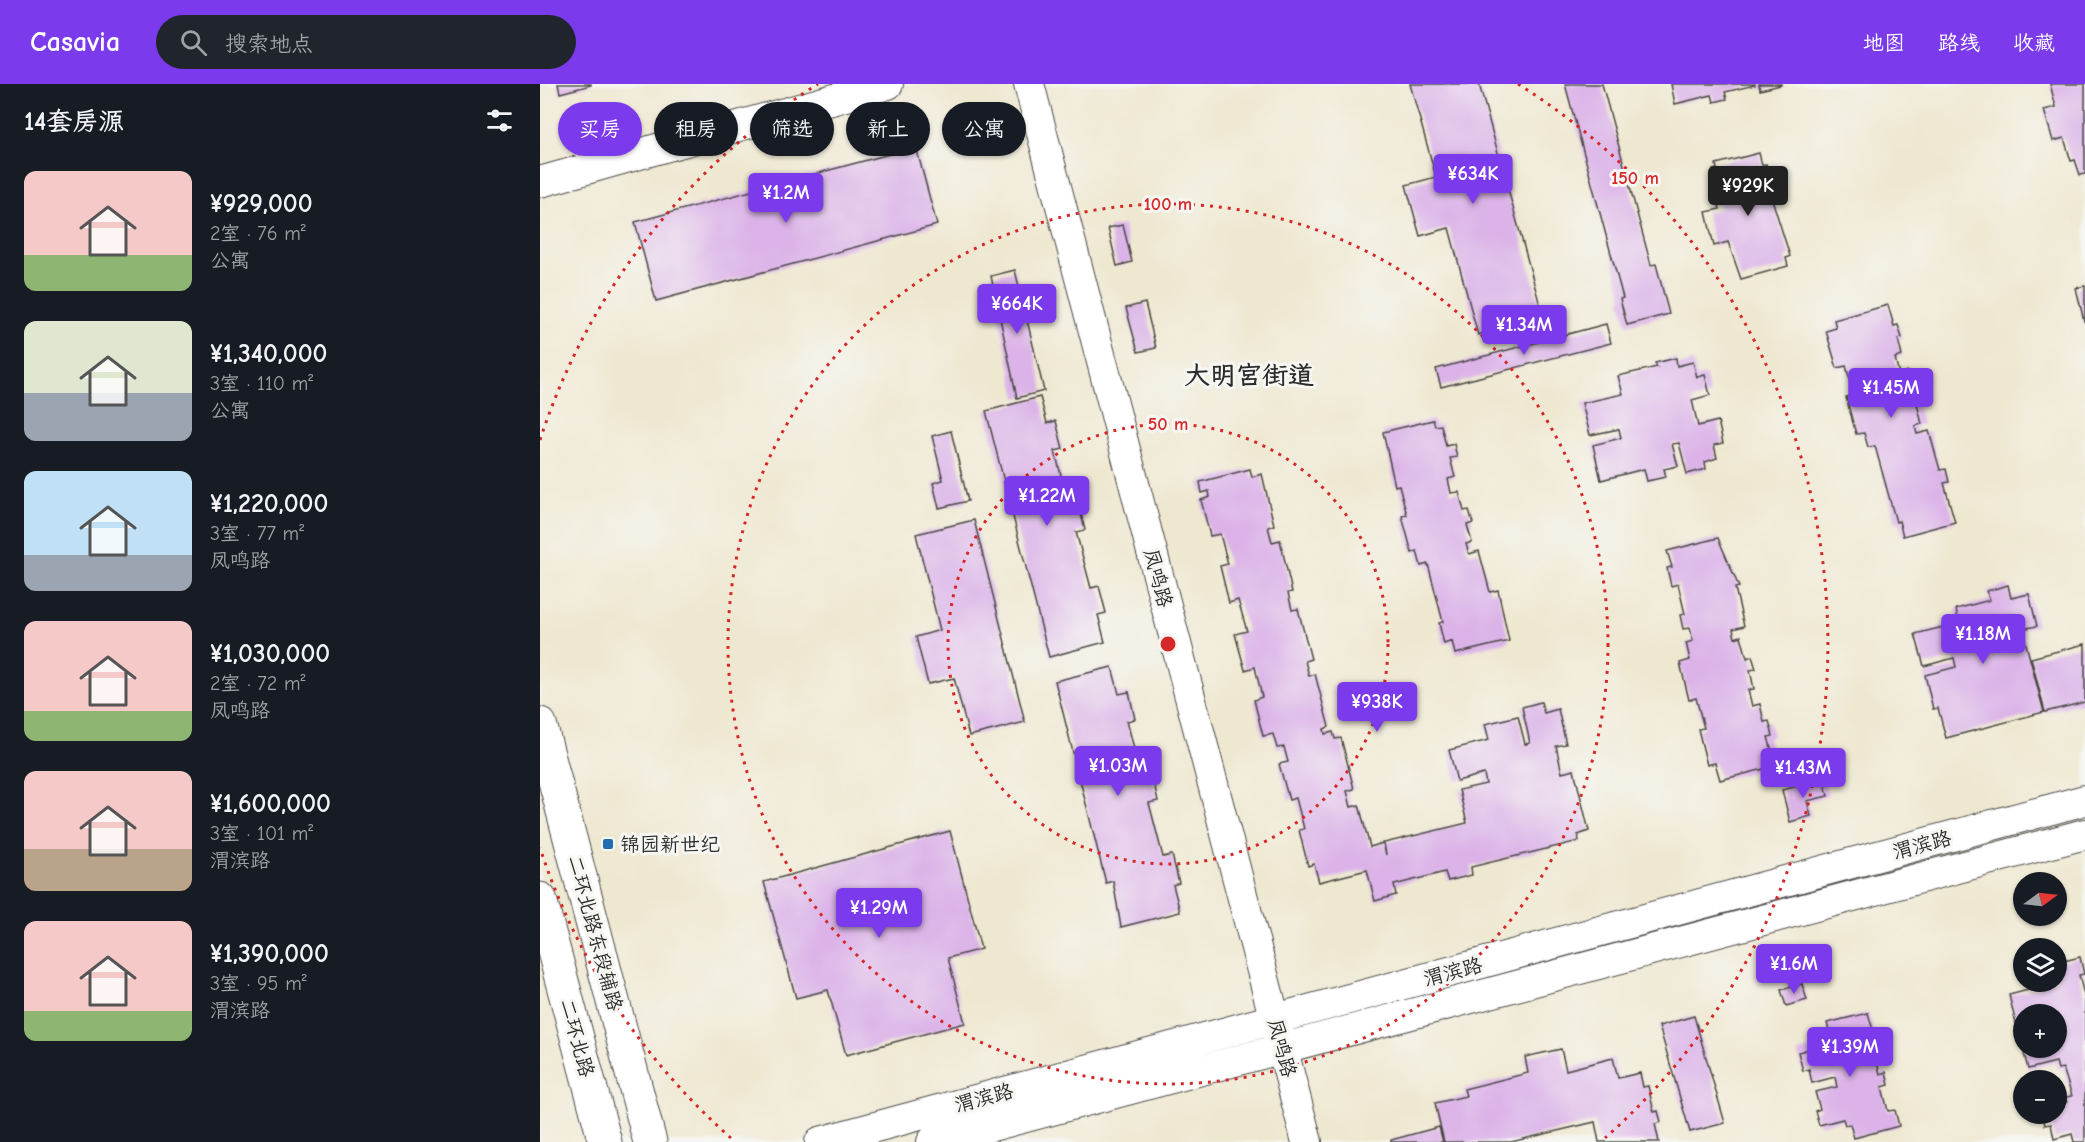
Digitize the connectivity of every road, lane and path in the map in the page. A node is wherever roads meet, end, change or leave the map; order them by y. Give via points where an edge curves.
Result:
1 (888, 84) edge
2 (1029, 84) edge
3 (540, 182) edge
4 (540, 724) edge
5 (2085, 800) edge
6 (2085, 834) edge
7 (540, 899) edge
8 (1274, 1021) junction
9 (1282, 1050) junction
10 (605, 1142) edge
11 (650, 1142) edge
12 (820, 1142) edge
13 (932, 1142) edge
14 (1307, 1142) edge

1 - 3 street
2 - 8 street, 凤鸣路
4 - 11 main road, 二环北路东段辅路
5 - 8 street, 渭滨路
6 - 9 street, 渭滨路
7 - 10 main road, 二环北路
8 - 9 street, 凤鸣路
8 - 12 street, 渭滨路
9 - 13 street, 渭滨路
9 - 14 street, 凤鸣路

